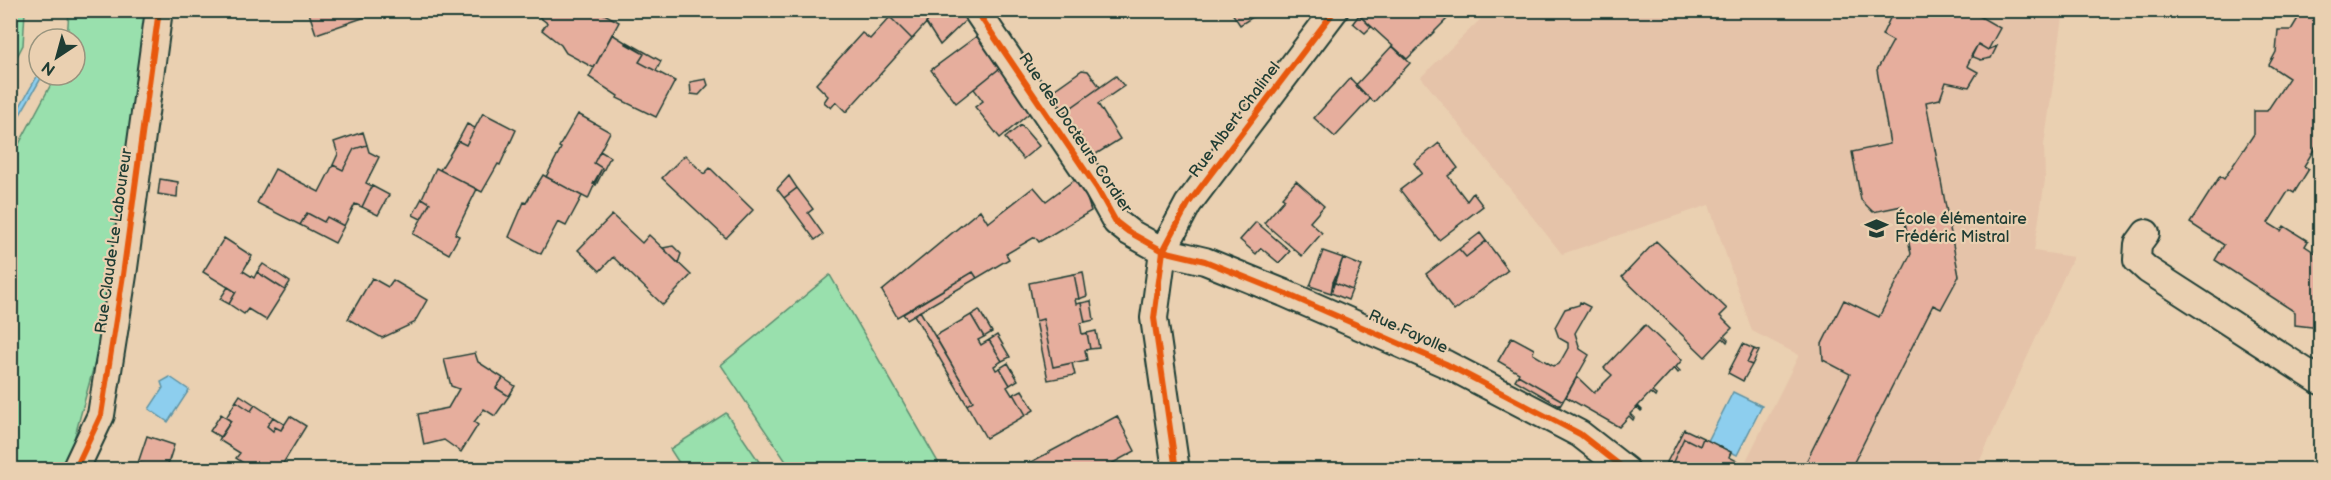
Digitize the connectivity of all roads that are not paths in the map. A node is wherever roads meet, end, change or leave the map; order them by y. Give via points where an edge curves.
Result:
1 (159, 10) edge
2 (976, 10) edge
3 (1335, 10) edge
4 (2146, 232) dead end
5 (1163, 251) junction
6 (2320, 381) edge
7 (75, 470) edge
8 (1176, 470) edge
9 (1626, 470) edge

1 - 7 street, Rue Claude Le Laboureur via 101,415
2 - 5 street, Rue des Docteurs Cordier via 1116,222
3 - 5 street, Rue Albert Chalinel via 1188,204
4 - 6 street via 2138,244 2137,260 2148,270
5 - 8 street via 1154,318
5 - 9 street, Rue Fayolle via 1205,261 1446,364 1580,434

